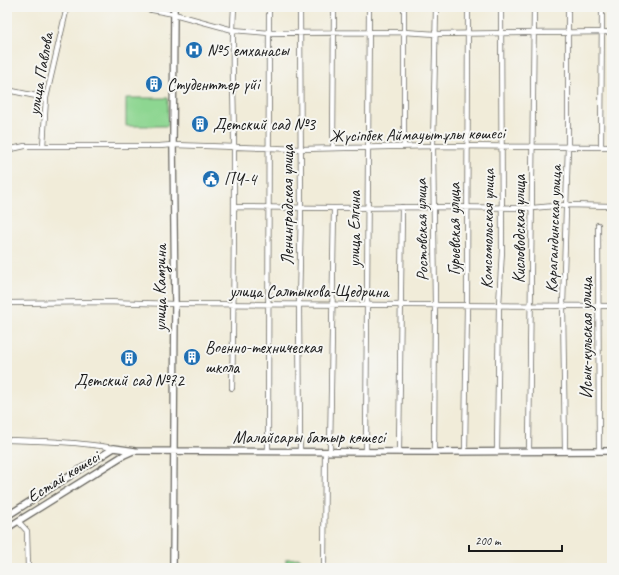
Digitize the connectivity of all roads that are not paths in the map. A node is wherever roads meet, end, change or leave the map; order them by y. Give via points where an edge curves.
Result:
1 (67, 7) edge
2 (136, 7) edge
3 (174, 7) edge
4 (234, 7) edge
5 (270, 7) edge
6 (300, 7) edge
7 (334, 7) edge
8 (368, 7) edge
9 (404, 7) edge
10 (436, 7) edge
11 (468, 7) edge
12 (501, 7) edge
13 (534, 7) edge
14 (568, 7) edge
15 (602, 7) edge
16 (174, 14) junction
17 (233, 30) junction
18 (269, 32) junction
19 (333, 32) junction
20 (369, 32) junction
21 (404, 32) junction
22 (534, 32) junction
23 (567, 32) junction
24 (602, 32) junction
25 (612, 32) edge
26 (300, 33) junction
27 (502, 33) junction
28 (436, 34) junction
29 (468, 34) junction
30 (7, 90) edge
31 (46, 98) junction
32 (173, 145) junction
33 (43, 146) junction
34 (234, 146) junction
35 (433, 146) junction
36 (467, 146) junction
37 (502, 146) junction
38 (532, 146) junction
39 (568, 146) junction
40 (602, 146) junction
41 (404, 147) junction
42 (612, 147) edge
43 (269, 148) junction
44 (300, 148) junction
45 (333, 148) junction
46 (368, 148) junction
47 (7, 150) edge
48 (566, 205) junction
49 (612, 206) edge
50 (234, 207) junction
51 (367, 207) junction
52 (402, 207) junction
53 (433, 207) junction
54 (467, 207) junction
55 (268, 208) junction
56 (301, 208) junction
57 (334, 208) junction
58 (502, 208) junction
59 (532, 208) junction
60 (598, 225) dead end
61 (7, 303) edge
62 (175, 304) junction
63 (234, 304) junction
64 (268, 304) junction
65 (402, 304) junction
66 (299, 305) junction
67 (332, 305) junction
68 (367, 305) junction
69 (435, 305) junction
70 (467, 305) junction
71 (499, 305) junction
72 (531, 305) junction
73 (598, 305) junction
74 (564, 306) junction
75 (612, 306) edge
76 (232, 388) dead end
77 (7, 440) edge
78 (114, 448) junction
79 (174, 450) junction
80 (135, 451) junction
81 (268, 451) junction
82 (300, 451) junction
83 (465, 451) junction
84 (529, 451) junction
85 (565, 451) junction
86 (599, 451) junction
87 (612, 451) edge
88 (328, 452) junction
89 (366, 452) junction
90 (399, 452) junction
91 (434, 452) junction
92 (497, 452) junction
93 (7, 516) edge
94 (18, 521) junction
95 (7, 528) edge
96 (28, 568) edge
97 (173, 568) edge
98 (324, 568) edge

1 - 31 street, улица Павлова
2 - 16 street
3 - 16 main road, улица Камзина
4 - 17 street
5 - 18 street
6 - 26 street, Ленинградская улица
7 - 19 street
8 - 20 street, улица Елгина
9 - 21 street
10 - 28 street, Ростовская улица
11 - 29 street, Гурьевская улица
12 - 27 street, Комсомольская улица
13 - 22 street, Кисловодская улица
14 - 23 street, Карагандинская улица
15 - 24 street
16 - 17 street
16 - 32 main road, улица Камзина
17 - 18 street
17 - 34 street
18 - 26 street
18 - 43 street
19 - 20 street
19 - 26 street
19 - 45 street
20 - 21 street
20 - 46 street, улица Елгина
21 - 28 street
21 - 41 street
22 - 23 street
22 - 27 street
22 - 38 street, Кисловодская улица
23 - 24 street
23 - 39 street, Карагандинская улица
24 - 25 street
24 - 40 street
26 - 44 street, Ленинградская улица
27 - 29 street
27 - 37 street, Комсомольская улица
28 - 29 street
28 - 35 street, Ростовская улица
29 - 36 street, Гурьевская улица
30 - 31 street
31 - 33 street, улица Павлова
32 - 33 street, Жүсіпбек Аймауытұлы көшесі
32 - 34 street, Жүсіпбек Аймауытұлы көшесі
32 - 62 main road, улица Камзина
33 - 47 street, Жүсіпбек Аймауытұлы көшесі
34 - 43 street, Жүсіпбек Аймауытұлы көшесі
34 - 50 street
35 - 36 street, Жүсіпбек Аймауытұлы көшесі
35 - 41 street, Жүсіпбек Аймауытұлы көшесі
35 - 53 street, Ростовская улица
36 - 37 street, Жүсіпбек Аймауытұлы көшесі
36 - 54 street, Гурьевская улица
37 - 38 street, Жүсіпбек Аймауытұлы көшесі
37 - 58 street, Комсомольская улица
38 - 39 street, Жүсіпбек Аймауытұлы көшесі
38 - 59 street, Кисловодская улица
39 - 40 street, Жүсіпбек Аймауытұлы көшесі
39 - 48 street, Карагандинская улица
40 - 42 street, Жүсіпбек Аймауытұлы көшесі
41 - 46 street, Жүсіпбек Аймауытұлы көшесі
43 - 44 street, Жүсіпбек Аймауытұлы көшесі
43 - 55 street
44 - 45 street, Жүсіпбек Аймауытұлы көшесі
44 - 56 street, Ленинградская улица
45 - 46 street, Жүсіпбек Аймауытұлы көшесі
46 - 51 street, улица Елгина
48 - 49 street
48 - 59 street
48 - 74 street, Карагандинская улица
50 - 55 street
50 - 63 street
51 - 52 street
51 - 57 street
51 - 68 street, улица Елгина
52 - 53 street
52 - 65 street
53 - 54 street
53 - 69 street, Ростовская улица
54 - 58 street
54 - 70 street, Гурьевская улица
55 - 56 street
55 - 64 street
56 - 57 street
56 - 66 street, Ленинградская улица
57 - 67 street
58 - 59 street
58 - 71 street, Комсомольская улица
59 - 72 street, Кисловодская улица
60 - 73 street, Исык-кульская улица
61 - 62 street, улица Салтыкова-Щедрина
62 - 63 street, улица Салтыкова-Щедрина
62 - 79 main road, улица Камзина
63 - 64 street, улица Салтыкова-Щедрина
63 - 76 street
64 - 66 street, улица Салтыкова-Щедрина
64 - 81 street
65 - 68 street, улица Салтыкова-Щедрина
65 - 69 street, улица Салтыкова-Щедрина
65 - 90 street
66 - 67 street, улица Салтыкова-Щедрина
66 - 82 street, Ленинградская улица
67 - 68 street, улица Салтыкова-Щедрина
67 - 88 street
68 - 89 street, улица Елгина
69 - 70 street, улица Салтыкова-Щедрина
69 - 91 street, Ростовская улица
70 - 71 street, улица Салтыкова-Щедрина
70 - 83 street, Гурьевская улица
71 - 72 street, улица Салтыкова-Щедрина
71 - 92 street, Комсомольская улица
72 - 74 street, улица Салтыкова-Щедрина
72 - 84 street, Кисловодская улица
73 - 74 street, улица Салтыкова-Щедрина
73 - 75 street, улица Салтыкова-Щедрина
73 - 86 street, Исык-кульская улица
74 - 85 street, Карагандинская улица
77 - 78 street, Малайсары батыр көшесі via 92,444
78 - 80 main road, Малайсары батыр көшесі
78 - 93 main road, Естай көшесі
79 - 80 main road, Малайсары батыр көшесі
79 - 81 main road, Малайсары батыр көшесі
79 - 97 main road, улица Камзина
80 - 94 main road, Естай көшесі via 124,455
81 - 82 main road, Малайсары батыр көшесі
82 - 88 main road, Малайсары батыр көшесі
83 - 91 main road, Малайсары батыр көшесі
83 - 92 main road, Малайсары батыр көшесі
84 - 85 main road, Малайсары батыр көшесі
84 - 92 main road, Малайсары батыр көшесі
85 - 86 main road, Малайсары батыр көшесі
86 - 87 main road, Малайсары батыр көшесі
88 - 89 main road, Малайсары батыр көшесі
88 - 98 street
89 - 90 main road, Малайсары батыр көшесі
90 - 91 main road, Малайсары батыр көшесі
94 - 95 main road, Естай көшесі
94 - 96 street via 27,531

